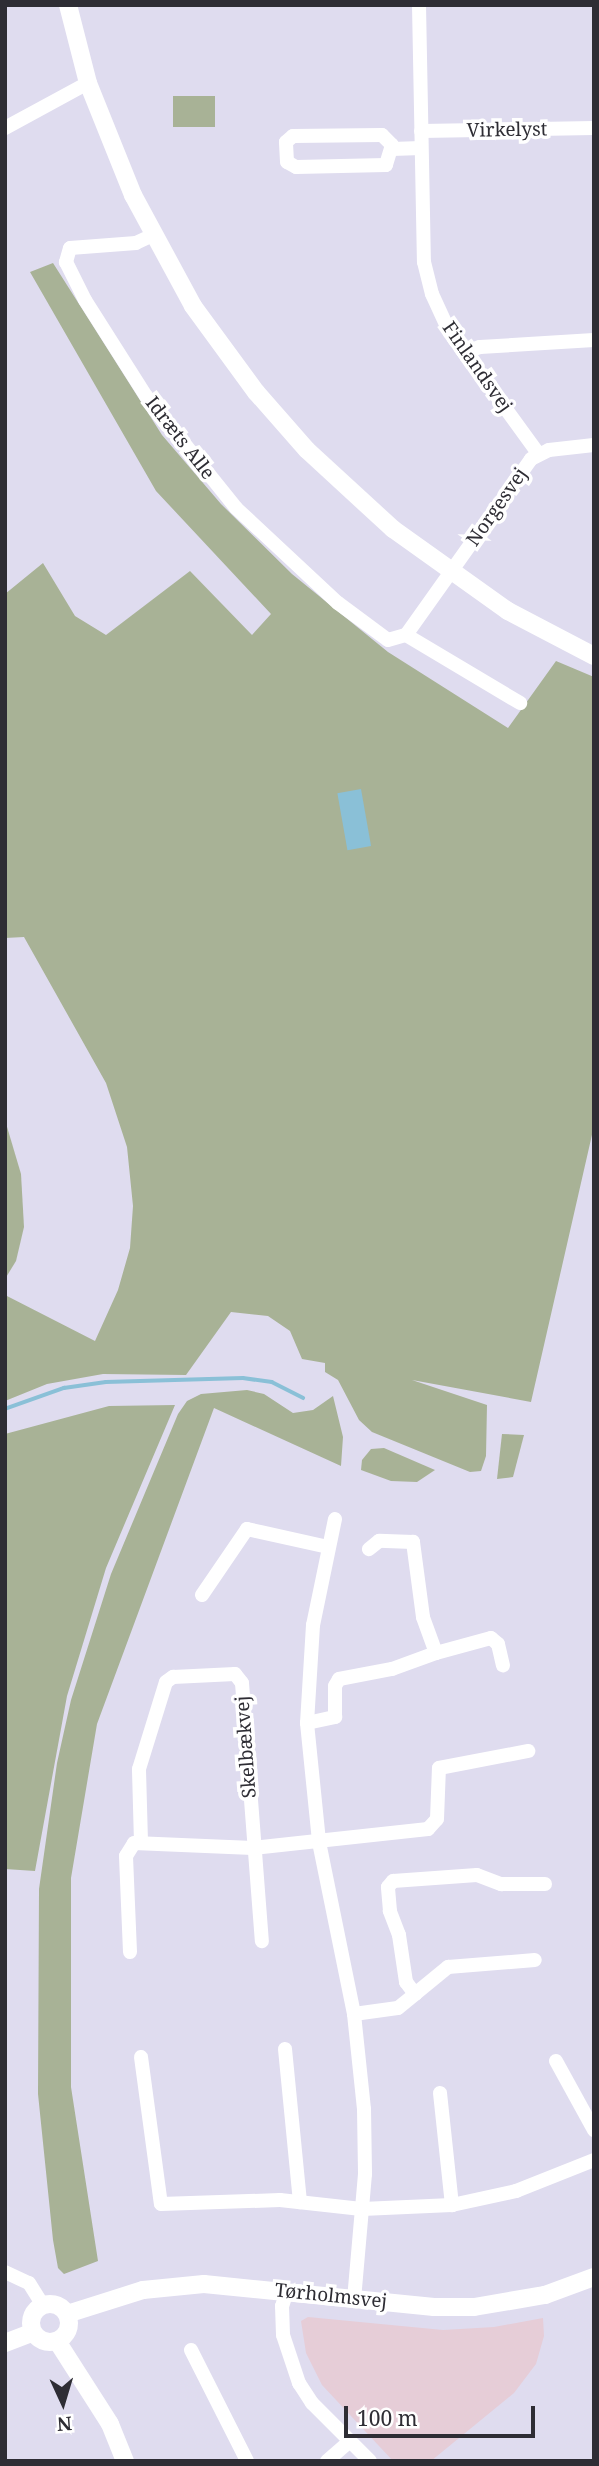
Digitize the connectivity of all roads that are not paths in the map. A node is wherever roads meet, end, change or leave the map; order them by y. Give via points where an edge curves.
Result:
1 (68, 5) edge
2 (419, 5) edge
3 (88, 83) junction
4 (5, 128) edge
5 (594, 128) edge
6 (421, 131) junction
7 (421, 148) junction
8 (391, 149) junction
9 (153, 235) junction
10 (594, 340) edge
11 (464, 353) junction
12 (594, 444) edge
13 (538, 453) junction
14 (450, 573) junction
15 (406, 635) junction
16 (594, 656) edge
17 (520, 703) dead end
18 (335, 1519) dead end
19 (328, 1546) junction
20 (369, 1549) dead end
21 (202, 1595) dead end
22 (436, 1653) junction
23 (503, 1665) dead end
24 (307, 1723) junction
25 (528, 1751) dead end
26 (141, 1842) junction
27 (319, 1842) junction
28 (253, 1848) junction
29 (545, 1884) dead end
30 (262, 1941) dead end
31 (130, 1952) dead end
32 (535, 1960) dead end
33 (415, 1994) junction
34 (354, 2014) junction
35 (285, 2049) dead end
36 (141, 2057) dead end
37 (556, 2061) dead end
38 (440, 2094) dead end
39 (594, 2130) edge
40 (594, 2160) edge
41 (300, 2202) junction
42 (452, 2205) junction
43 (362, 2208) junction
44 (5, 2272) edge
45 (594, 2277) edge
46 (287, 2291) junction
47 (354, 2299) junction
48 (43, 2305) junction
49 (67, 2314) junction
50 (33, 2332) junction
51 (57, 2341) junction
52 (5, 2343) edge
53 (191, 2350) dead end
54 (351, 2441) junction
55 (125, 2461) edge
56 (247, 2461) edge
57 (327, 2461) edge
58 (370, 2461) edge

1 - 3 street
2 - 6 street, Finlandsvej
3 - 4 street
3 - 9 street
5 - 6 street, Virkelyst
6 - 7 street, Finlandsvej
7 - 8 street
7 - 11 street, Finlandsvej via 424,262 432,294
8 - 8 street via 386,165 296,167 287,162 286,142 293,136 382,135 389,138
9 - 14 street via 193,306 290,431 393,529
9 - 15 street, Idræts Alle via 133,243 74,245 66,252 70,272 113,349 173,432 245,516 380,636 396,641
10 - 11 street via 480,347
11 - 13 street, Finlandsvej
12 - 13 street, Norgesvej
13 - 14 street, Norgesvej
14 - 15 street
14 - 16 street via 508,611
15 - 17 street, Idræts Alle
18 - 19 street
19 - 21 street via 247,1529
19 - 24 street via 313,1625
20 - 22 street via 376,1541 412,1542 423,1617
22 - 23 street via 491,1638 498,1644
22 - 24 street via 391,1669 339,1679 335,1717
24 - 27 street
25 - 27 street via 439,1768 437,1819 431,1828
26 - 28 street
26 - 28 street, Skelbækvej via 139,1769 166,1682 232,1674 242,1683
26 - 31 street via 129,1846 126,1856
27 - 28 street
27 - 34 street
28 - 30 street, Skelbækvej
29 - 33 street via 509,1885 477,1875 390,1884 390,1911 399,1935 405,1982
32 - 33 street via 448,1967
33 - 34 street via 398,2008
34 - 43 street via 364,2109
35 - 41 street
36 - 41 street via 160,2204
37 - 39 street
38 - 42 street
40 - 42 street via 516,2191
41 - 43 street
42 - 43 street
43 - 47 street
44 - 48 street via 29,2283
45 - 47 street, Tørholmsvej via 545,2295 474,2307
46 - 47 street, Tørholmsvej
46 - 49 street, Tørholmsvej via 174,2286 113,2297
46 - 54 street via 283,2325 289,2359 312,2403
48 - 49 street via 54,2304
48 - 50 street via 33,2314
49 - 51 street via 68,2330
50 - 51 street via 46,2342
50 - 52 street
51 - 55 street via 110,2424
53 - 56 street
54 - 57 street
54 - 58 street

